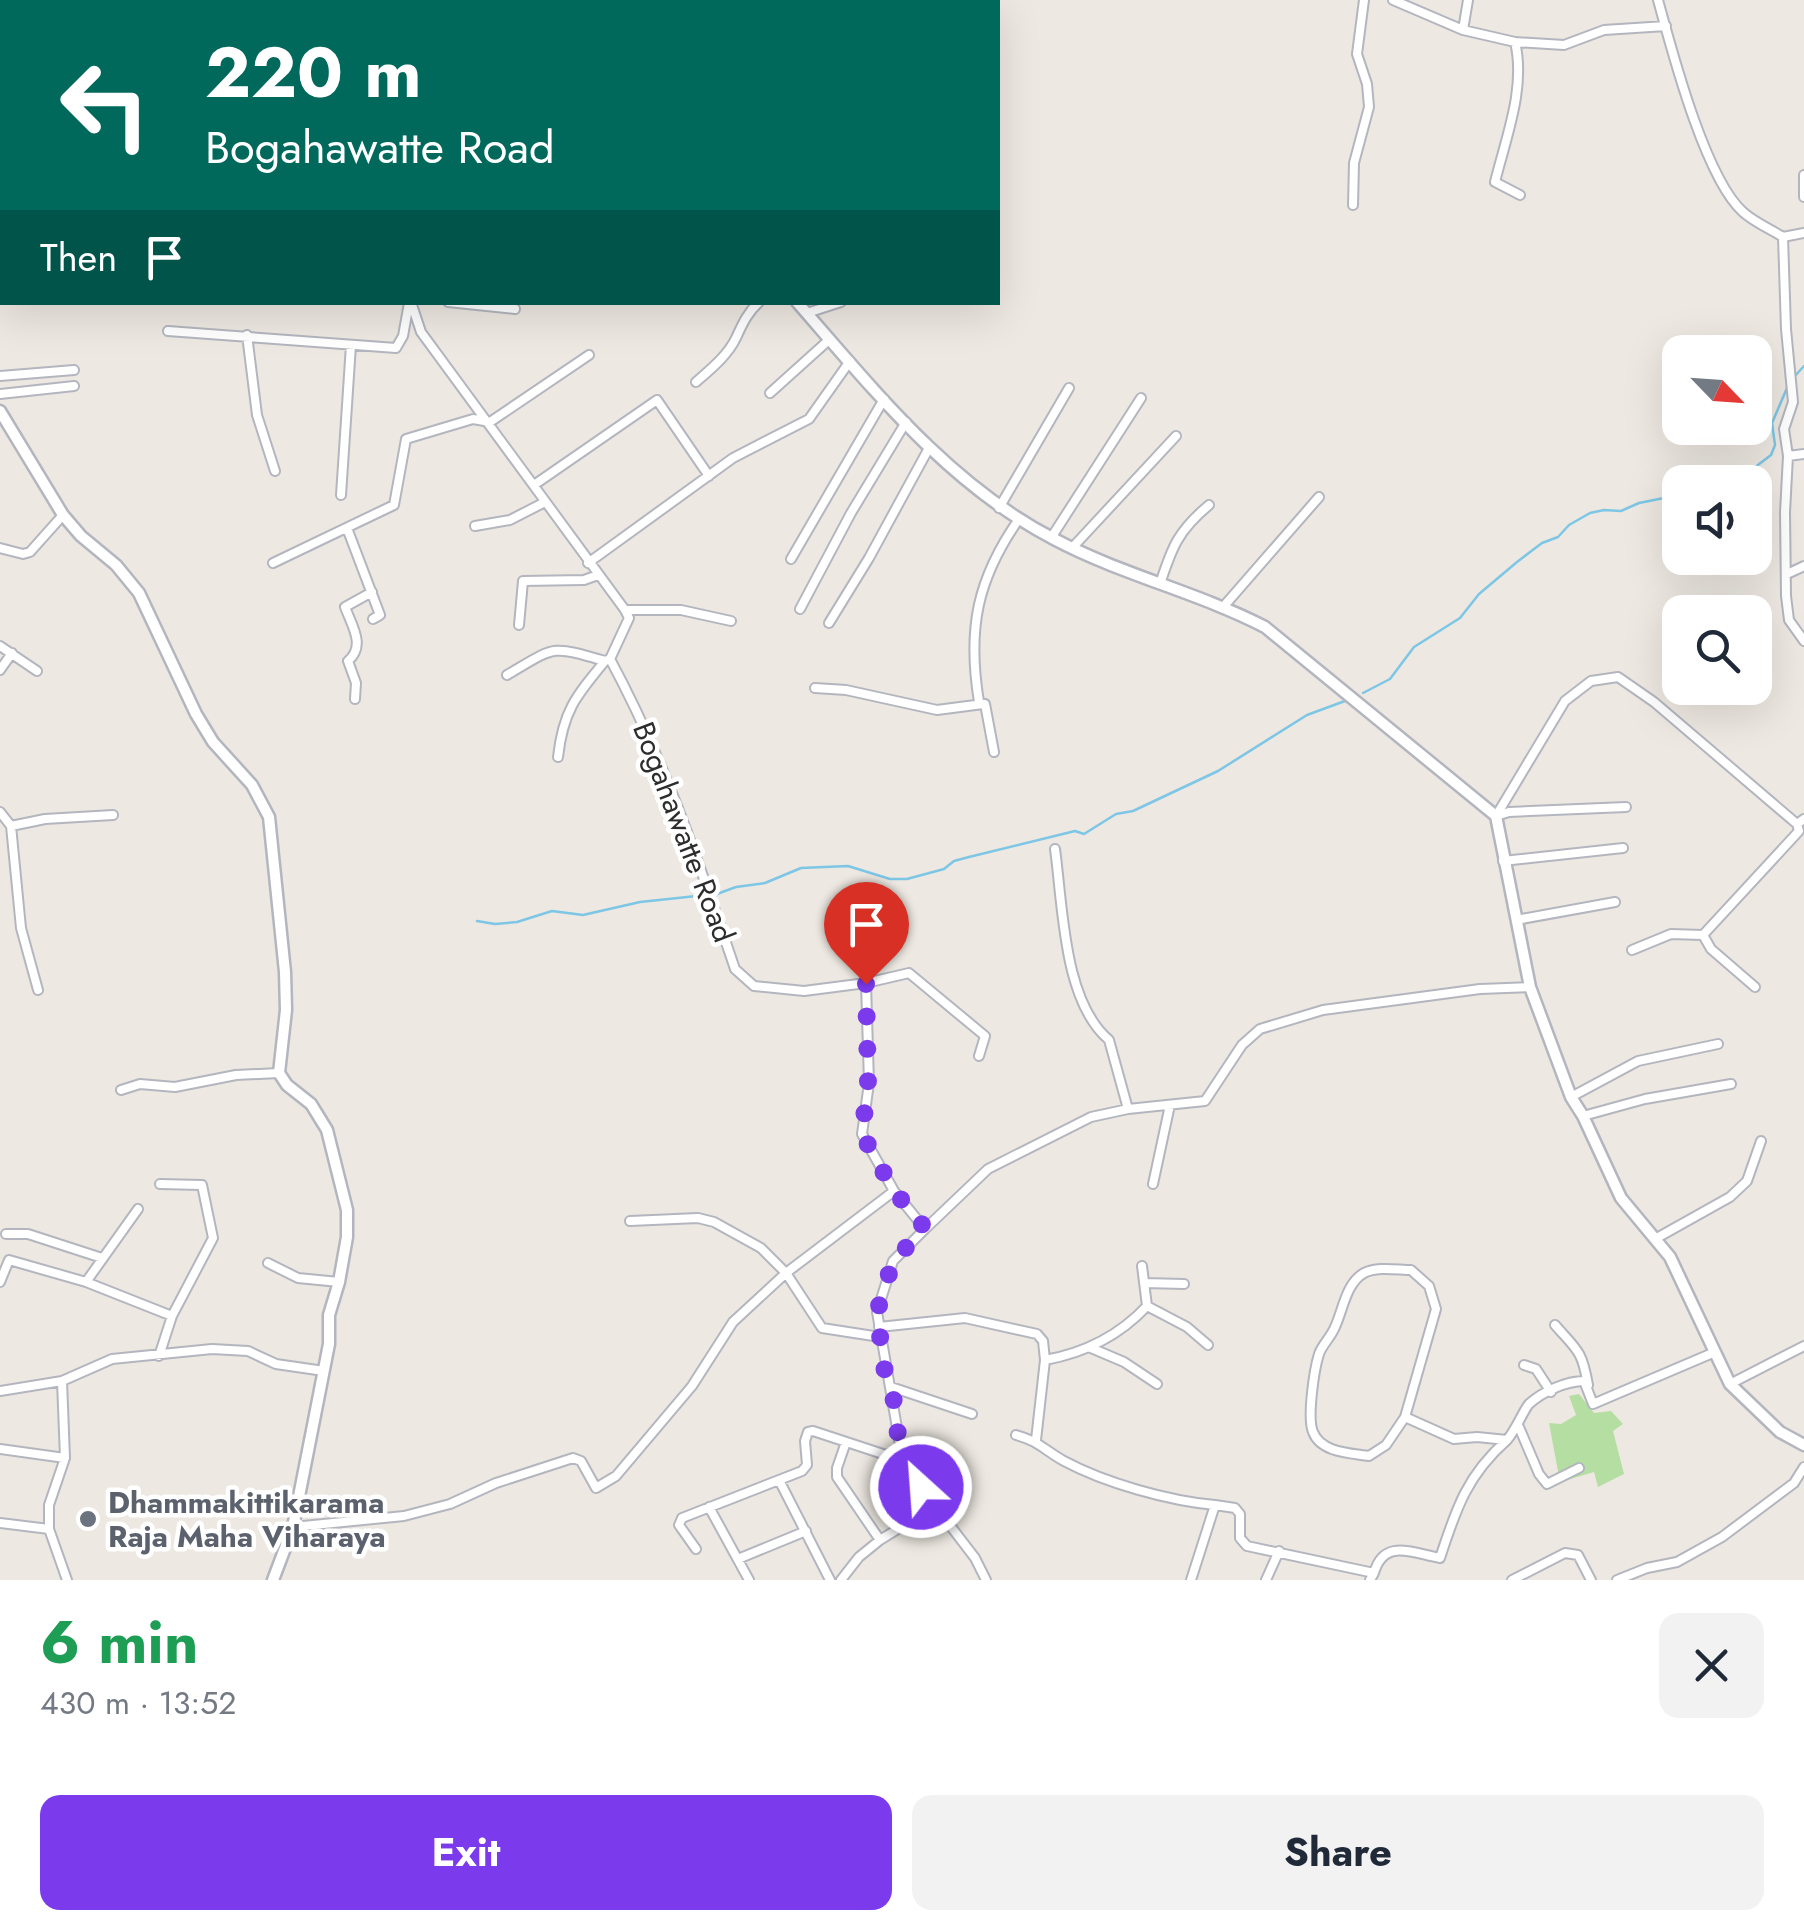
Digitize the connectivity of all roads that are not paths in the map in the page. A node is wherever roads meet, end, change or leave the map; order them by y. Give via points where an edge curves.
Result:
1 (1364, 0) edge
2 (1393, 0) edge
3 (1468, 0) edge
4 (1658, 0) edge
5 (1666, 26) junction
6 (1463, 30) junction
7 (1515, 42) junction
8 (1804, 175) edge
9 (1520, 195) dead end
10 (1804, 196) edge
11 (1353, 205) dead end
12 (1804, 233) edge
13 (1782, 238) junction
14 (409, 305) edge
15 (411, 305) edge
16 (477, 305) edge
17 (756, 305) edge
18 (799, 305) edge
19 (831, 305) edge
20 (516, 309) dead end
21 (806, 313) junction
22 (168, 331) dead end
23 (247, 334) junction
24 (830, 338) junction
25 (352, 345) junction
26 (589, 355) dead end
27 (850, 361) junction
28 (74, 370) dead end
29 (0, 376) edge
30 (696, 382) dead end
31 (74, 386) dead end
32 (1069, 388) dead end
33 (0, 394) edge
34 (770, 394) dead end
35 (884, 398) junction
36 (1141, 398) dead end
37 (2, 418) edge
38 (490, 422) junction
39 (906, 422) junction
40 (1176, 436) dead end
41 (929, 448) junction
42 (1804, 454) edge
43 (1788, 456) junction
44 (276, 471) dead end
45 (709, 476) junction
46 (534, 485) junction
47 (341, 495) dead end
48 (1319, 497) dead end
49 (545, 502) junction
50 (1209, 505) dead end
51 (999, 508) junction
52 (63, 515) junction
53 (1019, 518) junction
54 (475, 526) dead end
55 (347, 528) junction
56 (1051, 538) junction
57 (0, 548) edge
58 (1072, 548) junction
59 (791, 559) dead end
60 (274, 563) dead end
61 (588, 563) junction
62 (1804, 566) edge
63 (1787, 574) junction
64 (598, 575) junction
65 (1159, 585) junction
66 (372, 592) junction
67 (1224, 606) junction
68 (800, 609) dead end
69 (625, 610) junction
70 (373, 620) dead end
71 (731, 621) dead end
72 (829, 623) dead end
73 (519, 625) dead end
74 (1804, 641) edge
75 (0, 646) edge
76 (12, 653) junction
77 (608, 660) junction
78 (0, 670) edge
79 (37, 672) dead end
80 (507, 675) dead end
81 (814, 688) dead end
82 (354, 699) dead end
83 (985, 704) junction
84 (994, 752) dead end
85 (558, 757) dead end
86 (1626, 806) dead end
87 (0, 812) edge
88 (113, 816) dead end
89 (1496, 816) junction
90 (1801, 822) edge
91 (11, 826) junction
92 (1623, 848) dead end
93 (1056, 850) dead end
94 (1503, 861) junction
95 (1615, 902) dead end
96 (1516, 920) junction
97 (1703, 935) junction
98 (1632, 950) dead end
99 (866, 984) junction
100 (1530, 987) junction
101 (1754, 988) dead end
102 (38, 990) dead end
103 (1718, 1044) dead end
104 (979, 1056) dead end
105 (279, 1073) junction
106 (1731, 1084) dead end
107 (121, 1090) dead end
108 (1571, 1097) junction
109 (1170, 1105) junction
110 (1128, 1109) junction
111 (1583, 1116) junction
112 (1762, 1141) dead end
113 (160, 1184) dead end
114 (1153, 1184) dead end
115 (894, 1191) junction
116 (138, 1208) dead end
117 (630, 1221) dead end
118 (925, 1228) junction
119 (6, 1234) dead end
120 (1655, 1238) junction
121 (102, 1258) junction
122 (268, 1263) dead end
123 (1142, 1266) dead end
124 (786, 1273) junction
125 (0, 1282) edge
126 (86, 1282) junction
127 (340, 1282) junction
128 (1144, 1282) junction
129 (1184, 1284) dead end
130 (1147, 1306) junction
131 (172, 1316) junction
132 (1555, 1326) dead end
133 (880, 1332) junction
134 (1208, 1345) dead end
135 (1804, 1346) edge
136 (1092, 1348) junction
137 (1716, 1352) junction
138 (159, 1356) junction
139 (1045, 1360) junction
140 (1524, 1366) dead end
141 (324, 1371) junction
142 (62, 1381) junction
143 (1156, 1384) dead end
144 (1730, 1384) junction
145 (892, 1387) junction
146 (1588, 1387) junction
147 (0, 1391) edge
148 (1551, 1392) junction
149 (972, 1414) dead end
150 (1405, 1418) junction
151 (1519, 1426) junction
152 (1016, 1436) dead end
153 (1036, 1440) junction
154 (1506, 1440) junction
155 (846, 1442) junction
156 (1804, 1445) edge
157 (0, 1449) edge
158 (900, 1451) junction
159 (66, 1458) junction
160 (1804, 1467) edge
161 (1579, 1468) dead end
162 (779, 1480) junction
163 (1215, 1505) junction
164 (710, 1506) junction
165 (936, 1506) junction
166 (0, 1523) edge
167 (293, 1527) junction
168 (49, 1529) junction
169 (806, 1531) junction
170 (880, 1540) junction
171 (696, 1549) dead end
172 (1279, 1551) junction
173 (738, 1559) junction
174 (1372, 1577) edge
175 (66, 1580) edge
176 (273, 1580) edge
177 (749, 1580) edge
178 (830, 1580) edge
179 (841, 1580) edge
180 (986, 1580) edge
181 (1191, 1580) edge
182 (1266, 1580) edge
183 (1512, 1580) edge
184 (1591, 1580) edge
185 (1617, 1580) edge

1 - 11 street via 1357,54 1369,107 1354,164
2 - 6 street
3 - 6 street
4 - 5 street
5 - 7 street via 1604,30 1564,46
5 - 13 street via 1720,182 1742,211
6 - 7 street
7 - 9 street via 1517,94 1495,182
8 - 10 street
12 - 13 street
13 - 43 street via 1793,402 1784,429
14 - 25 street via 396,348
15 - 38 street via 422,332
16 - 20 street
17 - 30 street via 716,365
18 - 21 street
19 - 21 street
21 - 24 street
22 - 23 street
23 - 25 street
23 - 44 street via 257,415
24 - 27 street
24 - 34 street
25 - 47 street
26 - 38 street
27 - 35 street
27 - 45 street via 809,419
28 - 29 street
31 - 33 street
32 - 51 street
35 - 39 street
35 - 59 street
36 - 56 street
37 - 52 street
38 - 46 street
38 - 55 street via 473,419 406,439 394,505
39 - 41 street
39 - 68 street
40 - 58 street
41 - 51 street
41 - 72 street
42 - 43 street
43 - 63 street
45 - 46 street via 657,400
45 - 61 street
46 - 49 street
48 - 67 street
49 - 54 street via 510,520
49 - 61 street
50 - 65 street via 1174,542
51 - 53 street
52 - 57 street via 30,552
52 - 105 street via 140,593 196,714 269,816 285,972
53 - 56 street
53 - 83 street via 996,551 974,624 976,687
55 - 60 street
55 - 66 street
56 - 58 street
58 - 65 street
61 - 64 street
62 - 63 street
63 - 74 street via 1789,620
64 - 69 street
64 - 73 street via 522,581
65 - 67 street
66 - 70 street via 380,615
66 - 82 street via 345,607 359,646 348,661
67 - 89 street via 1265,627
69 - 71 street via 681,610
69 - 77 street via 629,618
75 - 76 street
76 - 78 street
76 - 79 street
77 - 80 street via 550,649
77 - 85 street via 562,724
77 - 99 street, Bogahawatte Road via 676,795 736,968 754,986 804,991
81 - 83 street via 937,710
83 - 84 street
86 - 89 street
87 - 91 street
88 - 91 street
89 - 90 street via 1565,702 1591,681 1618,677
89 - 94 street
90 - 97 street
91 - 102 street via 21,928
92 - 94 street
93 - 110 street via 1073,980 1109,1040
94 - 96 street
95 - 96 street
96 - 100 street
97 - 98 street via 1670,934
97 - 101 street
99 - 104 street, Bogahawatte Road via 910,973 985,1036
99 - 115 street via 862,1134
100 - 108 street
100 - 109 street via 1323,1010 1260,1028 1205,1101
103 - 108 street via 1638,1062
105 - 107 street
105 - 127 street via 327,1130 346,1210
106 - 111 street
108 - 111 street
109 - 110 street
109 - 114 street
110 - 118 street via 1091,1117 988,1169
111 - 120 street via 1621,1198
112 - 120 street via 1746,1181 1730,1197
113 - 131 street via 202,1185 213,1238
115 - 118 street
115 - 124 street
116 - 121 street
117 - 124 street via 714,1222 761,1248
118 - 133 street via 893,1261 877,1312
119 - 121 street via 28,1234
120 - 137 street
121 - 126 street
122 - 127 street via 298,1278
123 - 128 street
124 - 133 street via 822,1328
124 - 167 street via 734,1322 692,1386 616,1476 596,1488 581,1461 572,1458 404,1516
125 - 126 street via 8,1260
126 - 131 street
127 - 141 street via 328,1315
128 - 129 street
128 - 130 street
130 - 134 street
130 - 136 street
131 - 138 street
132 - 146 street via 1574,1342
133 - 139 street via 965,1318 1037,1334
133 - 145 street
135 - 144 street
136 - 139 street
136 - 143 street
137 - 144 street
137 - 146 street via 1593,1404
138 - 141 street via 248,1351 276,1364
138 - 142 street via 112,1358
139 - 153 street
140 - 148 street via 1536,1370
141 - 167 street
142 - 147 street
142 - 159 street
144 - 156 street via 1780,1432
145 - 149 street
145 - 158 street
146 - 148 street via 1576,1381
148 - 151 street via 1528,1406
150 - 150 street via 1369,1456 1332,1449 1312,1431 1319,1352 1363,1273 1412,1270 1429,1286 1436,1310
150 - 154 street via 1454,1439
151 - 154 street
151 - 161 street via 1547,1484
152 - 153 street
153 - 163 street via 1063,1460 1137,1488
154 - 174 street via 1482,1461 1440,1558 1385,1552
155 - 158 street via 886,1455
155 - 162 street via 808,1432 807,1465
155 - 170 street via 837,1477
157 - 159 street
158 - 165 street
159 - 168 street
160 - 185 street via 1794,1483 1722,1537 1676,1562
162 - 164 street
162 - 169 street
163 - 172 street via 1240,1514 1240,1538 1247,1546
163 - 181 street
164 - 171 street via 679,1525
164 - 173 street
165 - 170 street
165 - 180 street
166 - 168 street
167 - 176 street
168 - 175 street
169 - 173 street
169 - 178 street
170 - 179 street
172 - 174 street
172 - 182 street
173 - 177 street
183 - 184 street via 1565,1553 1578,1556

